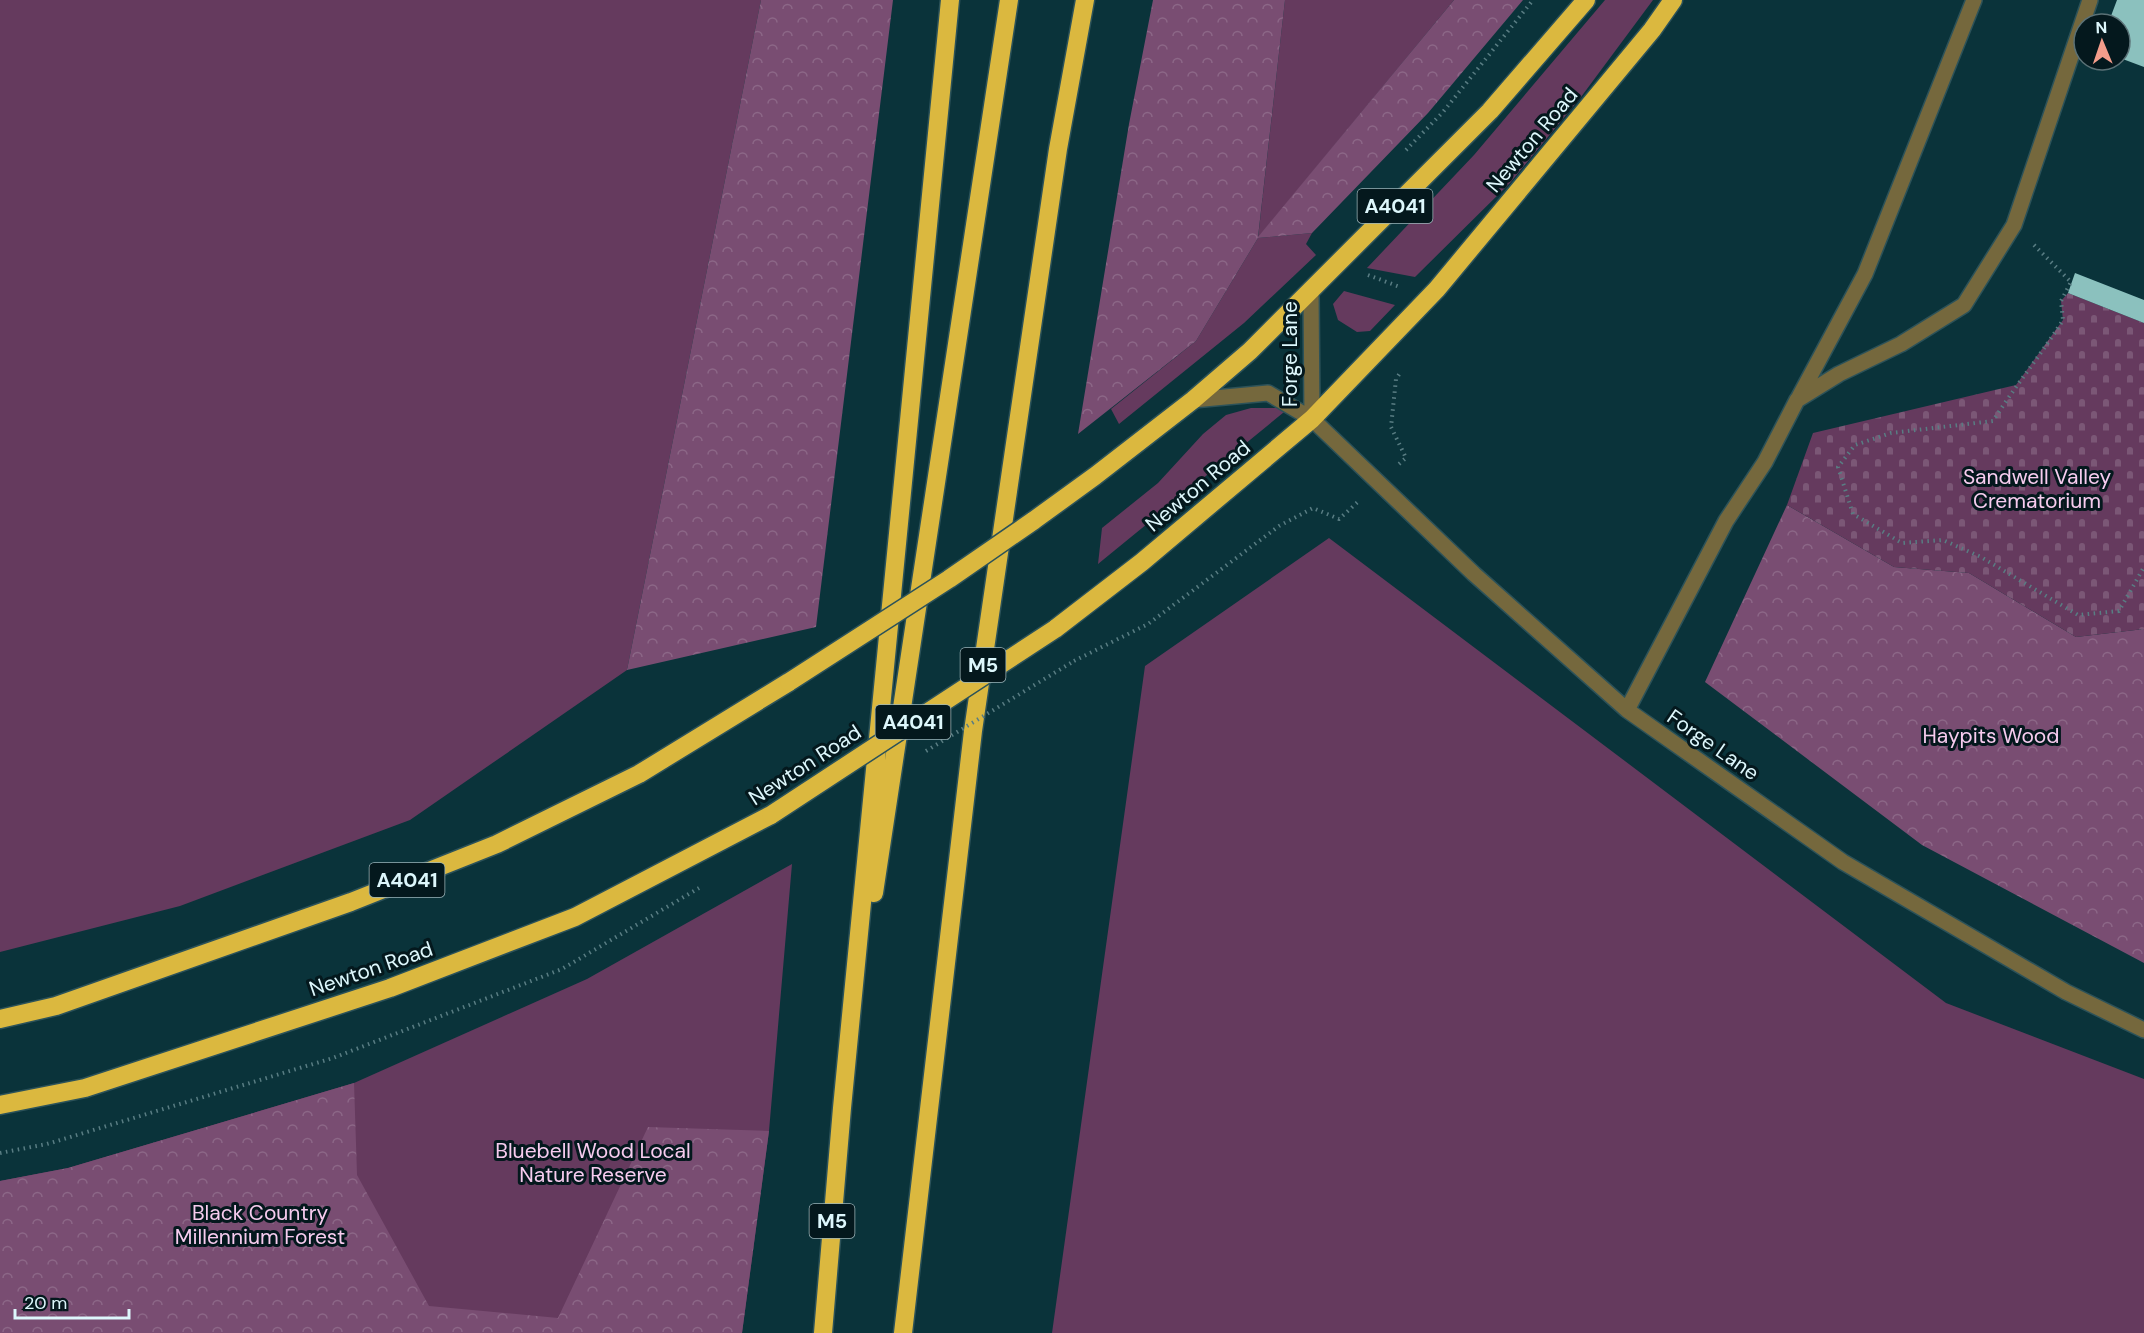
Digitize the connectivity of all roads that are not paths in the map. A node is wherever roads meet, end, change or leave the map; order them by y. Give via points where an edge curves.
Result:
1 (950, 0) edge
2 (1009, 0) edge
3 (1085, 0) edge
4 (1586, 0) edge
5 (1673, 0) edge
6 (1974, 0) edge
7 (2090, 0) edge
8 (1311, 289) junction
9 (1192, 400) junction
10 (1797, 400) junction
11 (1312, 419) junction
12 (1627, 710) junction
13 (0, 1019) edge
14 (2144, 1030) edge
15 (0, 1105) edge
16 (842, 1108) junction
17 (823, 1333) edge
18 (903, 1333) edge

1 - 16 highway, M5
2 - 16 highway, M5
3 - 18 highway, M5 via 1058,149 973,731
4 - 8 highway, A4041 via 1490,111
5 - 11 highway, Newton Road / A4041 via 1437,289
6 - 10 street via 1865,274
7 - 10 street via 2014,225 1964,305
8 - 9 highway, A4041 via 1250,351
8 - 11 street, Forge Lane
9 - 11 street, Forge Lane via 1268,393
9 - 13 highway, A4041, bridge via 1095,476 949,579 639,774 496,844 351,902 56,1006
10 - 12 street via 1765,462 1726,521
11 - 12 street, Forge Lane via 1474,574
11 - 15 highway, Newton Road / A4041, bridge via 1142,562 1055,629 771,816 575,916 390,988 85,1088
12 - 14 street, Forge Lane via 1843,862 2066,992
16 - 17 highway, M5

